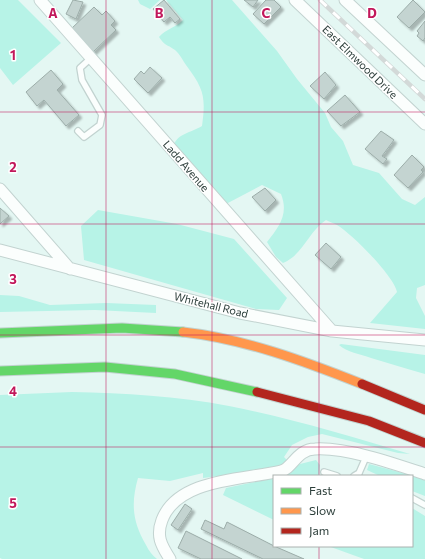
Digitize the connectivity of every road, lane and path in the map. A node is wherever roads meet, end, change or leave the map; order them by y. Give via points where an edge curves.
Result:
1 (40, 0) edge
2 (295, 0) edge
3 (345, 0) edge
4 (91, 58) junction
5 (425, 75) edge
6 (425, 124) edge
7 (78, 131) dead end
8 (0, 189) edge
9 (0, 250) edge
10 (70, 269) junction
11 (332, 331) junction
12 (0, 333) edge
13 (425, 340) edge
14 (0, 371) edge
15 (338, 374) junction
16 (399, 389) dead end
17 (425, 410) edge
18 (425, 443) edge
19 (366, 457) junction
20 (324, 472) dead end
21 (425, 474) edge
22 (334, 475) edge
23 (359, 475) edge
24 (413, 499) edge
25 (425, 505) edge
26 (170, 559) edge

1 - 4 street, Ladd Avenue
2 - 6 street, East Elmwood Drive
3 - 5 street
4 - 7 lane via 80,68 82,80 102,115 100,125 84,137
4 - 11 street, Ladd Avenue
8 - 10 street
9 - 10 street, Whitehall Road
10 - 11 street, Whitehall Road via 240,313
11 - 13 street, Whitehall Road
12 - 15 highway via 99,327 164,330 253,345
14 - 18 highway via 105,367 175,374 282,397 369,421
15 - 16 highway
15 - 17 highway
19 - 21 street
19 - 23 lane
19 - 26 street via 339,450 314,449 299,454 283,471 210,483 174,501 164,515 158,531 162,547
20 - 22 lane
24 - 25 lane

